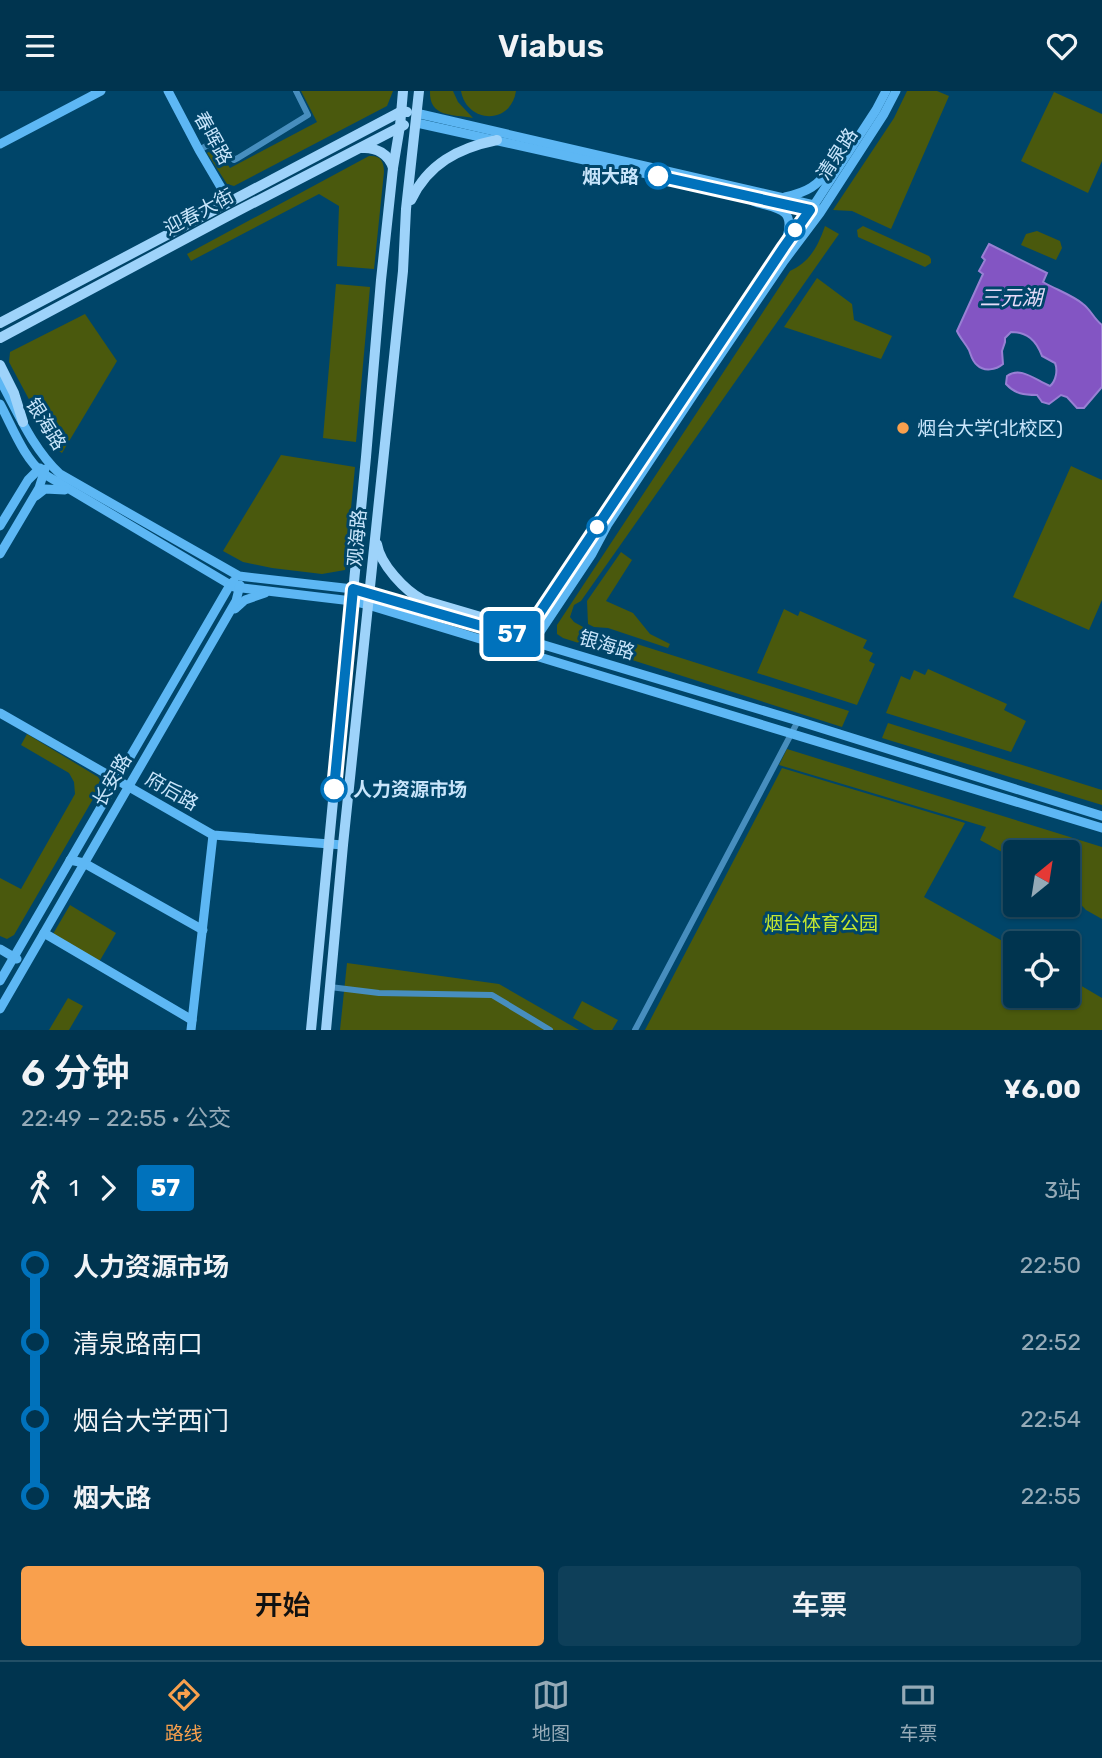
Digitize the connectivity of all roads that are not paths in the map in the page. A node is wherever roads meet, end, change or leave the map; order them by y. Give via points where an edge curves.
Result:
1 (100, 91) edge
2 (168, 91) edge
3 (296, 91) edge
4 (403, 91) edge
5 (419, 91) edge
6 (886, 91) edge
7 (896, 91) edge
8 (402, 111) junction
9 (417, 118) junction
10 (400, 126) junction
11 (497, 140) junction
12 (0, 144) edge
13 (359, 149) junction
14 (199, 150) junction
15 (846, 156) junction
16 (393, 168) junction
17 (740, 194) junction
18 (778, 197) junction
19 (229, 201) junction
20 (407, 209) junction
21 (815, 209) junction
22 (784, 247) junction
23 (0, 321) edge
24 (12, 332) junction
25 (0, 338) edge
26 (0, 348) edge
27 (0, 365) edge
28 (0, 380) edge
29 (0, 404) edge
30 (23, 422) junction
31 (21, 443) junction
32 (47, 462) junction
33 (41, 472) junction
34 (23, 487) junction
35 (74, 493) junction
36 (32, 499) junction
37 (13, 504) junction
38 (25, 510) junction
39 (0, 526) edge
40 (375, 533) junction
41 (0, 554) edge
42 (239, 576) junction
43 (235, 587) junction
44 (270, 591) junction
45 (370, 593) junction
46 (353, 595) junction
47 (368, 605) junction
48 (212, 617) junction
49 (226, 619) junction
50 (520, 636) junction
51 (533, 641) junction
52 (515, 650) junction
53 (526, 653) junction
54 (0, 713) edge
55 (798, 721) junction
56 (792, 734) junction
57 (117, 779) junction
58 (128, 786) junction
59 (1102, 816) edge
60 (1102, 828) edge
61 (213, 835) junction
62 (329, 843) junction
63 (343, 845) junction
64 (70, 860) junction
65 (84, 863) junction
66 (203, 930) junction
67 (44, 933) junction
68 (0, 949) edge
69 (14, 957) junction
70 (26, 964) junction
71 (0, 981) edge
72 (330, 987) junction
73 (0, 1009) edge
74 (192, 1025) edge
75 (311, 1030) edge
76 (326, 1030) edge
77 (550, 1030) edge
78 (635, 1030) edge

1 - 12 main road
2 - 14 main road, 春晖路
3 - 14 street via 308,115 238,158 234,160 219,139
4 - 8 main road, 观海路
5 - 9 main road, 观海路
6 - 15 main road, 清泉路
7 - 21 main road, 清泉路
8 - 9 main road
8 - 10 main road, 观海路
8 - 19 main road, 迎春大街
9 - 10 main road, 迎春大街
9 - 11 main road
9 - 18 main road
9 - 20 main road, 观海路
10 - 13 main road, 迎春大街
10 - 16 main road, 观海路
11 - 17 main road
11 - 20 main road via 462,150 434,167
13 - 16 main road via 381,152
13 - 24 main road, 迎春大街
14 - 19 main road, 春晖路
15 - 18 main road via 809,190
15 - 21 main road, 清泉路
16 - 46 main road, 观海路
17 - 21 main road
17 - 22 main road via 785,212 790,224
18 - 21 main road
19 - 23 main road, 迎春大街
20 - 40 main road, 观海路
21 - 22 main road, 清泉路
21 - 51 main road, 清泉路
22 - 50 main road, 清泉路
24 - 25 main road, 迎春大街
24 - 26 main road
27 - 30 main road
28 - 30 main road, 银海路
29 - 31 main road, 银海路
30 - 32 main road, 银海路
31 - 33 main road, 银海路
31 - 34 main road via 27,475
32 - 33 main road
32 - 42 main road, 银海路 via 60,474
33 - 34 main road
33 - 35 main road, 银海路
33 - 36 main road
34 - 37 main road
35 - 36 main road via 50,488
35 - 43 main road, 银海路
36 - 38 main road
37 - 38 main road via 18,499 25,501
37 - 39 main road
38 - 41 main road
40 - 45 main road, 观海路
40 - 50 main road via 381,559 414,595 491,620
42 - 43 main road, 长安路
42 - 46 main road, 银海路
43 - 44 main road, 银海路
43 - 48 main road
43 - 49 main road, 长安路 via 236,601
44 - 46 main road, 银海路
44 - 49 main road via 245,600
45 - 46 main road, 银海路
45 - 47 main road, 观海路
45 - 50 main road, 银海路
46 - 47 main road, 银海路
46 - 62 main road, 观海路
47 - 52 main road, 银海路
47 - 63 main road, 观海路
48 - 49 main road
48 - 57 main road
49 - 58 main road, 长安路
50 - 51 main road, 银海路
50 - 52 main road, 清泉路
51 - 53 main road, 清泉路
51 - 55 main road, 银海路
52 - 53 main road, 银海路
53 - 56 main road, 银海路
54 - 57 main road, 府后路
55 - 56 street
55 - 59 main road, 银海路
56 - 60 main road, 银海路
56 - 78 street
57 - 58 main road, 府后路
57 - 64 main road
58 - 61 main road, 府后路
58 - 65 main road, 长安路
61 - 62 main road, 府后路
61 - 66 main road
62 - 63 main road, 府后路
62 - 75 main road, 观海路
63 - 72 main road, 观海路
64 - 65 main road
64 - 69 main road
65 - 66 main road
65 - 67 main road, 长安路
66 - 74 main road
67 - 70 main road, 长安路
67 - 74 main road
68 - 69 main road
69 - 70 main road
69 - 71 main road
70 - 73 main road, 长安路
72 - 76 main road, 观海路
72 - 77 street via 379,993 492,995

